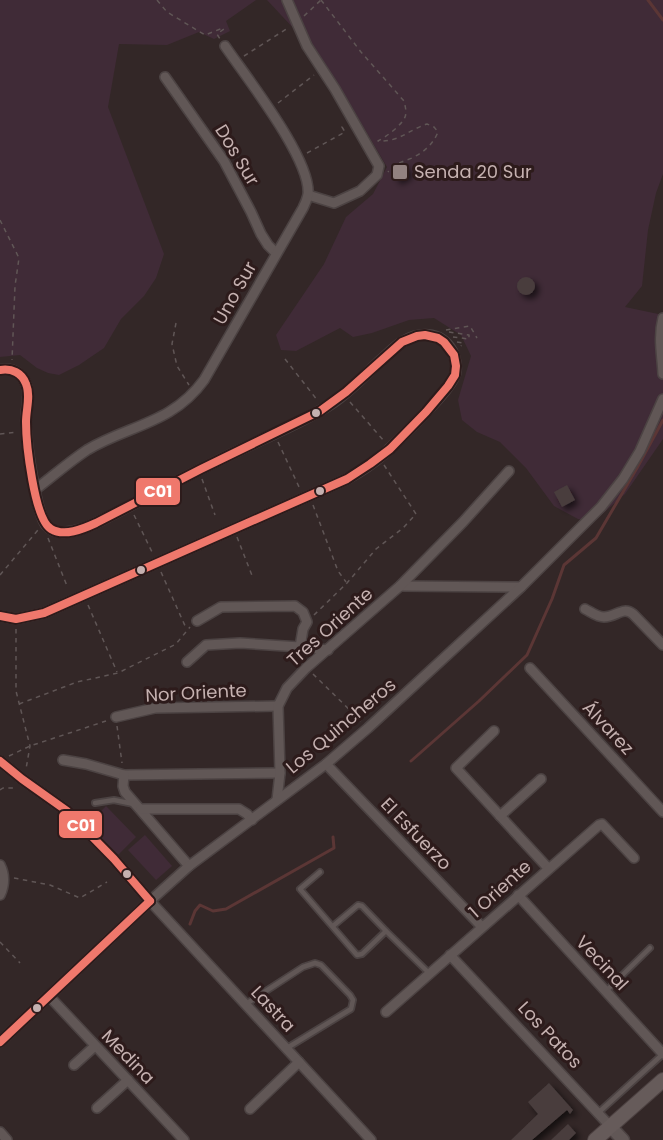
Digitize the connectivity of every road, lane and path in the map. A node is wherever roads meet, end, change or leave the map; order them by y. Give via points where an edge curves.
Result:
1 (158, 0) edge
2 (287, 0) edge
3 (321, 0) edge
4 (297, 23) junction
5 (225, 46) joint
6 (235, 61) junction
7 (322, 69) junction
8 (165, 77) dead end
9 (269, 110) junction
10 (353, 121) junction
11 (299, 157) junction
12 (398, 162) dead end
13 (308, 195) junction
14 (0, 220) edge
15 (276, 253) junction
16 (663, 318) edge
17 (176, 323) dead end
18 (453, 337) dead end
19 (477, 338) dead end
20 (285, 359) dead end
21 (0, 370) edge
22 (11, 370) junction
23 (663, 374) edge
24 (194, 393) junction
25 (344, 395) junction
26 (663, 399) edge
27 (324, 409) junction
28 (26, 431) junction
29 (0, 434) edge
30 (274, 434) junction
31 (391, 449) junction
32 (379, 459) junction
33 (199, 470) junction
34 (509, 471) dead end
35 (36, 489) junction
36 (307, 497) junction
37 (129, 506) junction
38 (215, 515) dead end
39 (44, 523) junction
40 (234, 529) junction
41 (158, 563) junction
42 (0, 575) edge
43 (253, 578) dead end
44 (347, 583) junction
45 (67, 586) dead end
46 (400, 586) junction
47 (521, 587) junction
48 (84, 596) junction
49 (585, 609) dead end
50 (0, 616) edge
51 (16, 619) junction
52 (197, 621) joint
53 (307, 621) junction
54 (187, 629) junction
55 (663, 645) edge
56 (300, 646) junction
57 (328, 650) junction
58 (186, 662) dead end
59 (306, 668) junction
60 (530, 668) dead end
61 (118, 673) junction
62 (19, 704) junction
63 (278, 706) junction
64 (116, 717) junction
65 (368, 728) junction
66 (494, 731) dead end
67 (30, 746) junction
68 (63, 760) dead end
69 (0, 761) edge
70 (326, 764) junction
71 (26, 770) dead end
72 (280, 773) junction
73 (124, 776) junction
74 (541, 779) dead end
75 (277, 800) junction
76 (95, 803) dead end
77 (139, 807) junction
78 (663, 812) edge
79 (500, 816) junction
80 (252, 820) junction
81 (634, 858) dead end
82 (0, 864) edge
83 (189, 866) junction
84 (548, 868) junction
85 (320, 872) dead end
86 (4, 879) junction
87 (107, 882) dead end
88 (0, 895) edge
89 (518, 896) junction
90 (150, 900) junction
91 (333, 926) junction
92 (482, 927) junction
93 (386, 931) junction
94 (0, 942) edge
95 (650, 948) dead end
96 (450, 955) junction
97 (20, 963) dead end
98 (430, 974) junction
99 (606, 991) junction
100 (49, 996) junction
101 (246, 1004) junction
102 (386, 1012) dead end
103 (0, 1042) edge
104 (95, 1046) junction
105 (286, 1048) junction
106 (663, 1054) edge
107 (299, 1062) junction
108 (74, 1065) dead end
109 (128, 1080) junction
110 (663, 1080) edge
111 (97, 1108) dead end
112 (250, 1109) dead end
113 (598, 1113) junction
114 (610, 1126) junction
115 (0, 1132) edge
116 (7, 1140) edge
117 (184, 1140) edge
118 (371, 1140) edge
119 (595, 1140) edge
120 (623, 1140) edge

1 - 5 path via 167,12 205,35 225,29 217,34
2 - 4 street
3 - 4 path
3 - 12 path via 404,101 405,117 378,141 401,137 427,124 438,132 427,149
4 - 6 path
4 - 7 street
5 - 6 street
6 - 9 street
7 - 9 path
7 - 10 street
8 - 15 street, Dos Sur via 224,161 261,234
9 - 11 street
10 - 11 path via 342,127 345,132
10 - 13 street via 379,166 377,175 360,191 334,203
11 - 13 street
13 - 15 street, Uno Sur
14 - 22 path via 19,258
15 - 24 street, Uno Sur
16 - 23 street
17 - 24 path via 172,344 177,366
18 - 19 path via 469,339 469,335 446,329 470,326
20 - 27 path
21 - 22 street
22 - 28 street via 21,376 27,388
24 - 35 street, Uno Sur via 171,412 88,450
25 - 27 street
25 - 31 path
25 - 31 street via 411,336 438,337 450,346 456,374 447,390
26 - 47 street, Los Quincheros via 623,479 595,514
27 - 30 street
28 - 29 path
28 - 35 street
30 - 33 street
30 - 36 path
31 - 32 street
32 - 36 street
32 - 44 path via 416,514 376,549
33 - 37 street
33 - 38 path
34 - 46 street, Tres Oriente
35 - 39 street
36 - 40 street
36 - 44 path via 338,571
37 - 39 street via 78,530 56,532
37 - 41 path
39 - 42 path
39 - 45 path
40 - 41 street
40 - 43 path
41 - 48 street
41 - 54 path
44 - 53 path
46 - 47 street, Tres Oriente
46 - 57 street, Tres Oriente
47 - 65 street, Los Quincheros
48 - 51 street via 44,613
48 - 61 path
49 - 55 street via 607,617 628,610
50 - 51 street
51 - 62 path
52 - 53 street via 221,607 276,605 295,606
52 - 54 path
53 - 56 street
54 - 61 path via 176,644
56 - 57 street
56 - 58 street via 206,645
57 - 59 street, Tres Oriente
59 - 63 street, Tres Oriente via 287,688
59 - 65 path
60 - 78 street, Álvarez
61 - 62 path via 77,682
62 - 67 path
63 - 64 street, Nor Oriente via 155,708
63 - 72 street
64 - 67 path
64 - 73 path
65 - 70 street, Los Quincheros
66 - 79 street via 456,768
67 - 69 path
67 - 71 path
68 - 73 street
69 - 90 street, Lastra via 67,811
70 - 75 street, Los Quincheros
70 - 92 street, El Esfuerzo
72 - 73 street
72 - 75 street
73 - 77 street via 125,792
74 - 79 street
75 - 80 street, Los Quincheros
76 - 77 lane via 114,800
77 - 80 street via 239,809
77 - 83 street
79 - 84 street
80 - 83 street, Los Quincheros
81 - 84 street, 1 Oriente via 602,824
82 - 86 street
83 - 90 street, Los Quincheros
84 - 89 street, 1 Oriente
85 - 91 lane via 300,889
86 - 87 path via 50,885 80,898
86 - 88 street
89 - 92 street, 1 Oriente
89 - 99 street, Vecinal
90 - 100 street, Los Quincheros
90 - 101 street, Lastra
91 - 93 lane via 358,905
91 - 93 lane via 360,956
92 - 96 street, 1 Oriente
93 - 98 lane
94 - 97 path
95 - 99 lane
96 - 98 street, 1 Oriente
96 - 113 street, Los Patos
98 - 102 street, 1 Oriente
99 - 106 street, Vecinal
100 - 103 street, Los Quincheros
100 - 104 street, Medina
101 - 105 street, Lastra
101 - 105 lane via 303,966 315,963 350,995 351,1009
104 - 108 street
104 - 109 street, Medina
105 - 107 street, Lastra
106 - 113 lane
107 - 112 street
107 - 118 street, Lastra
109 - 111 street
109 - 117 street, Medina
110 - 114 main road
113 - 114 street, Los Patos
114 - 119 main road
114 - 120 street, Los Patos
115 - 116 street

